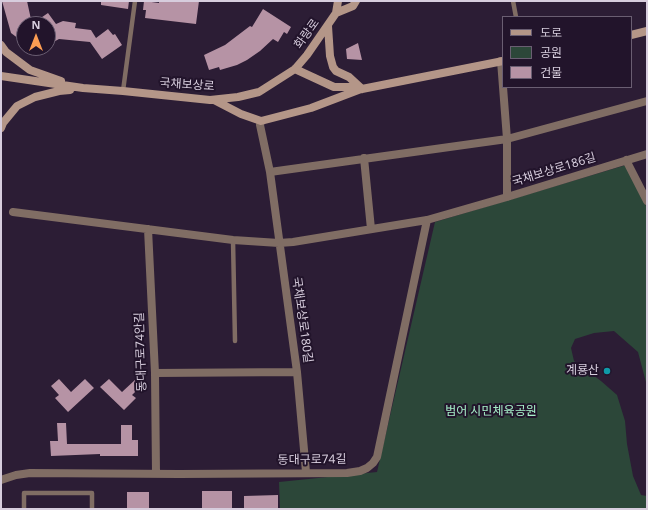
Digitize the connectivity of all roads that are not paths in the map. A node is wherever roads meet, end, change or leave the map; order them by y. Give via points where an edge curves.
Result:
1 (135, 1) edge
2 (338, 1) edge
3 (356, 1) edge
4 (512, 1) edge
5 (336, 13) junction
6 (516, 16) edge
7 (328, 26) junction
8 (647, 31) edge
9 (632, 35) edge
10 (1, 45) edge
11 (502, 61) edge
12 (295, 69) junction
13 (1, 76) edge
14 (83, 88) junction
15 (504, 88) edge
16 (362, 89) junction
17 (123, 91) junction
18 (214, 100) junction
19 (647, 101) edge
20 (261, 121) junction
21 (1, 128) edge
22 (507, 139) junction
23 (647, 154) edge
24 (364, 158) junction
25 (626, 160) junction
26 (270, 172) junction
27 (507, 197) junction
28 (647, 202) edge
29 (13, 212) dead end
30 (427, 220) junction
31 (148, 229) junction
32 (371, 229) junction
33 (234, 240) junction
34 (279, 243) junction
35 (235, 342) dead end
36 (155, 372) junction
37 (297, 372) junction
38 (306, 472) junction
39 (156, 474) junction
40 (1, 480) edge
41 (24, 509) edge
42 (92, 509) edge

1 - 17 lane
2 - 5 main road, 화랑로
3 - 5 main road, 화랑로 via 353,6
4 - 6 lane
5 - 7 main road, 화랑로
7 - 12 main road, 화랑로
7 - 16 main road via 333,67
8 - 9 main road
10 - 14 main road via 6,52 30,70
11 - 16 main road
12 - 16 main road via 334,87
12 - 18 main road, 국채보상로 via 259,92
13 - 14 main road, 국채보상로
14 - 17 main road, 국채보상로
14 - 21 main road via 36,97 17,106
15 - 22 street, 국채보상로186길
16 - 20 main road via 311,108
17 - 18 main road, 국채보상로
18 - 20 main road
19 - 22 street
20 - 26 street, 국채보상로180길
22 - 24 street
22 - 27 street, 국채보상로186길
23 - 25 street, 국채보상로186길
24 - 26 street
24 - 32 street
25 - 27 street, 국채보상로186길
25 - 28 street
26 - 34 street, 국채보상로180길
27 - 30 street
29 - 31 street
30 - 32 street
30 - 38 street, 동대구로74길 via 377,456 367,468 360,471
31 - 33 street
31 - 36 street, 동대구로74안길
32 - 34 street
33 - 34 street
33 - 35 lane
34 - 37 street, 국채보상로180길
36 - 37 street
36 - 39 street, 동대구로74안길
37 - 38 street, 국채보상로180길
38 - 39 street, 동대구로74길
39 - 40 street, 동대구로74길 via 30,473
41 - 42 lane via 24,493 92,493

